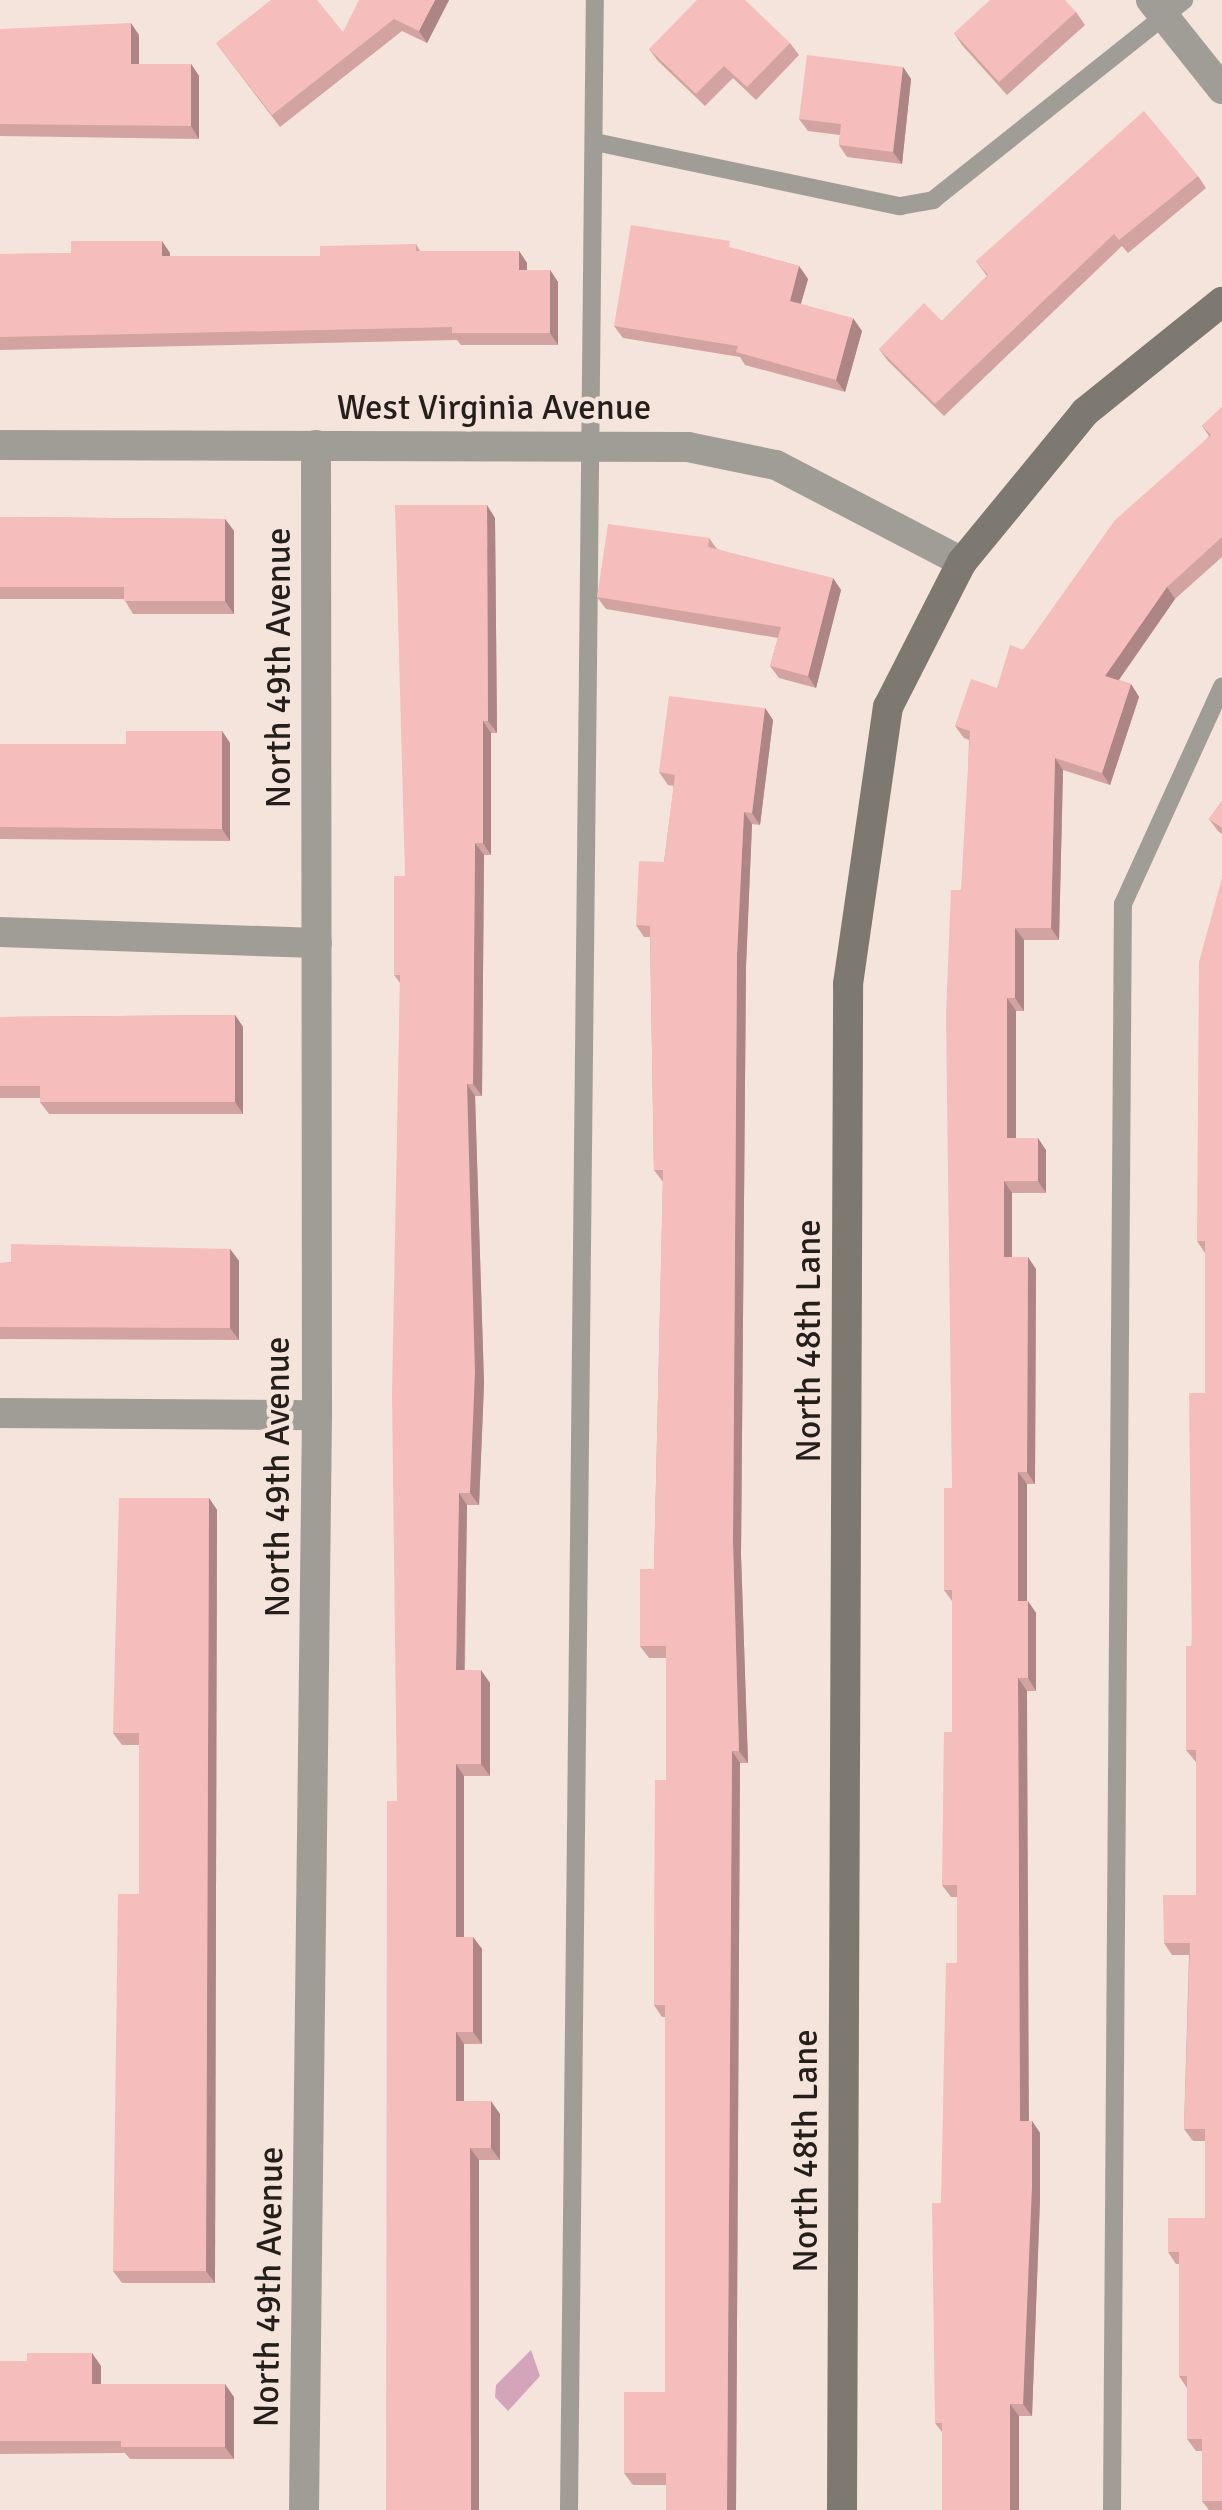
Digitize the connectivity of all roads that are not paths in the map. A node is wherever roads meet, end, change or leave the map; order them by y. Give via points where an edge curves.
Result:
1 (594, 0) edge
2 (1167, 5) edge
3 (1222, 89) edge
4 (595, 142) junction
5 (1222, 302) edge
6 (590, 444) junction
7 (0, 446) edge
8 (316, 446) junction
9 (962, 562) junction
10 (1222, 688) edge
11 (0, 932) edge
12 (317, 944) junction
13 (0, 1414) edge
14 (317, 1415) junction
15 (304, 2510) edge
16 (569, 2510) edge
17 (842, 2510) edge
18 (1112, 2510) edge

1 - 4 lane
2 - 3 street
2 - 4 lane via 933,200 900,206
4 - 6 lane
5 - 9 street, North 48th Lane via 1086,412
6 - 8 street, West Virginia Avenue
6 - 9 street, West Virginia Avenue via 688,447 776,465
6 - 16 lane
7 - 8 street, West Virginia Avenue
8 - 12 street, North 49th Avenue
9 - 17 street, North 48th Lane via 888,708 848,984
10 - 18 lane via 1123,904
11 - 12 street
12 - 14 street, North 49th Avenue
13 - 14 street
14 - 15 street, North 49th Avenue

